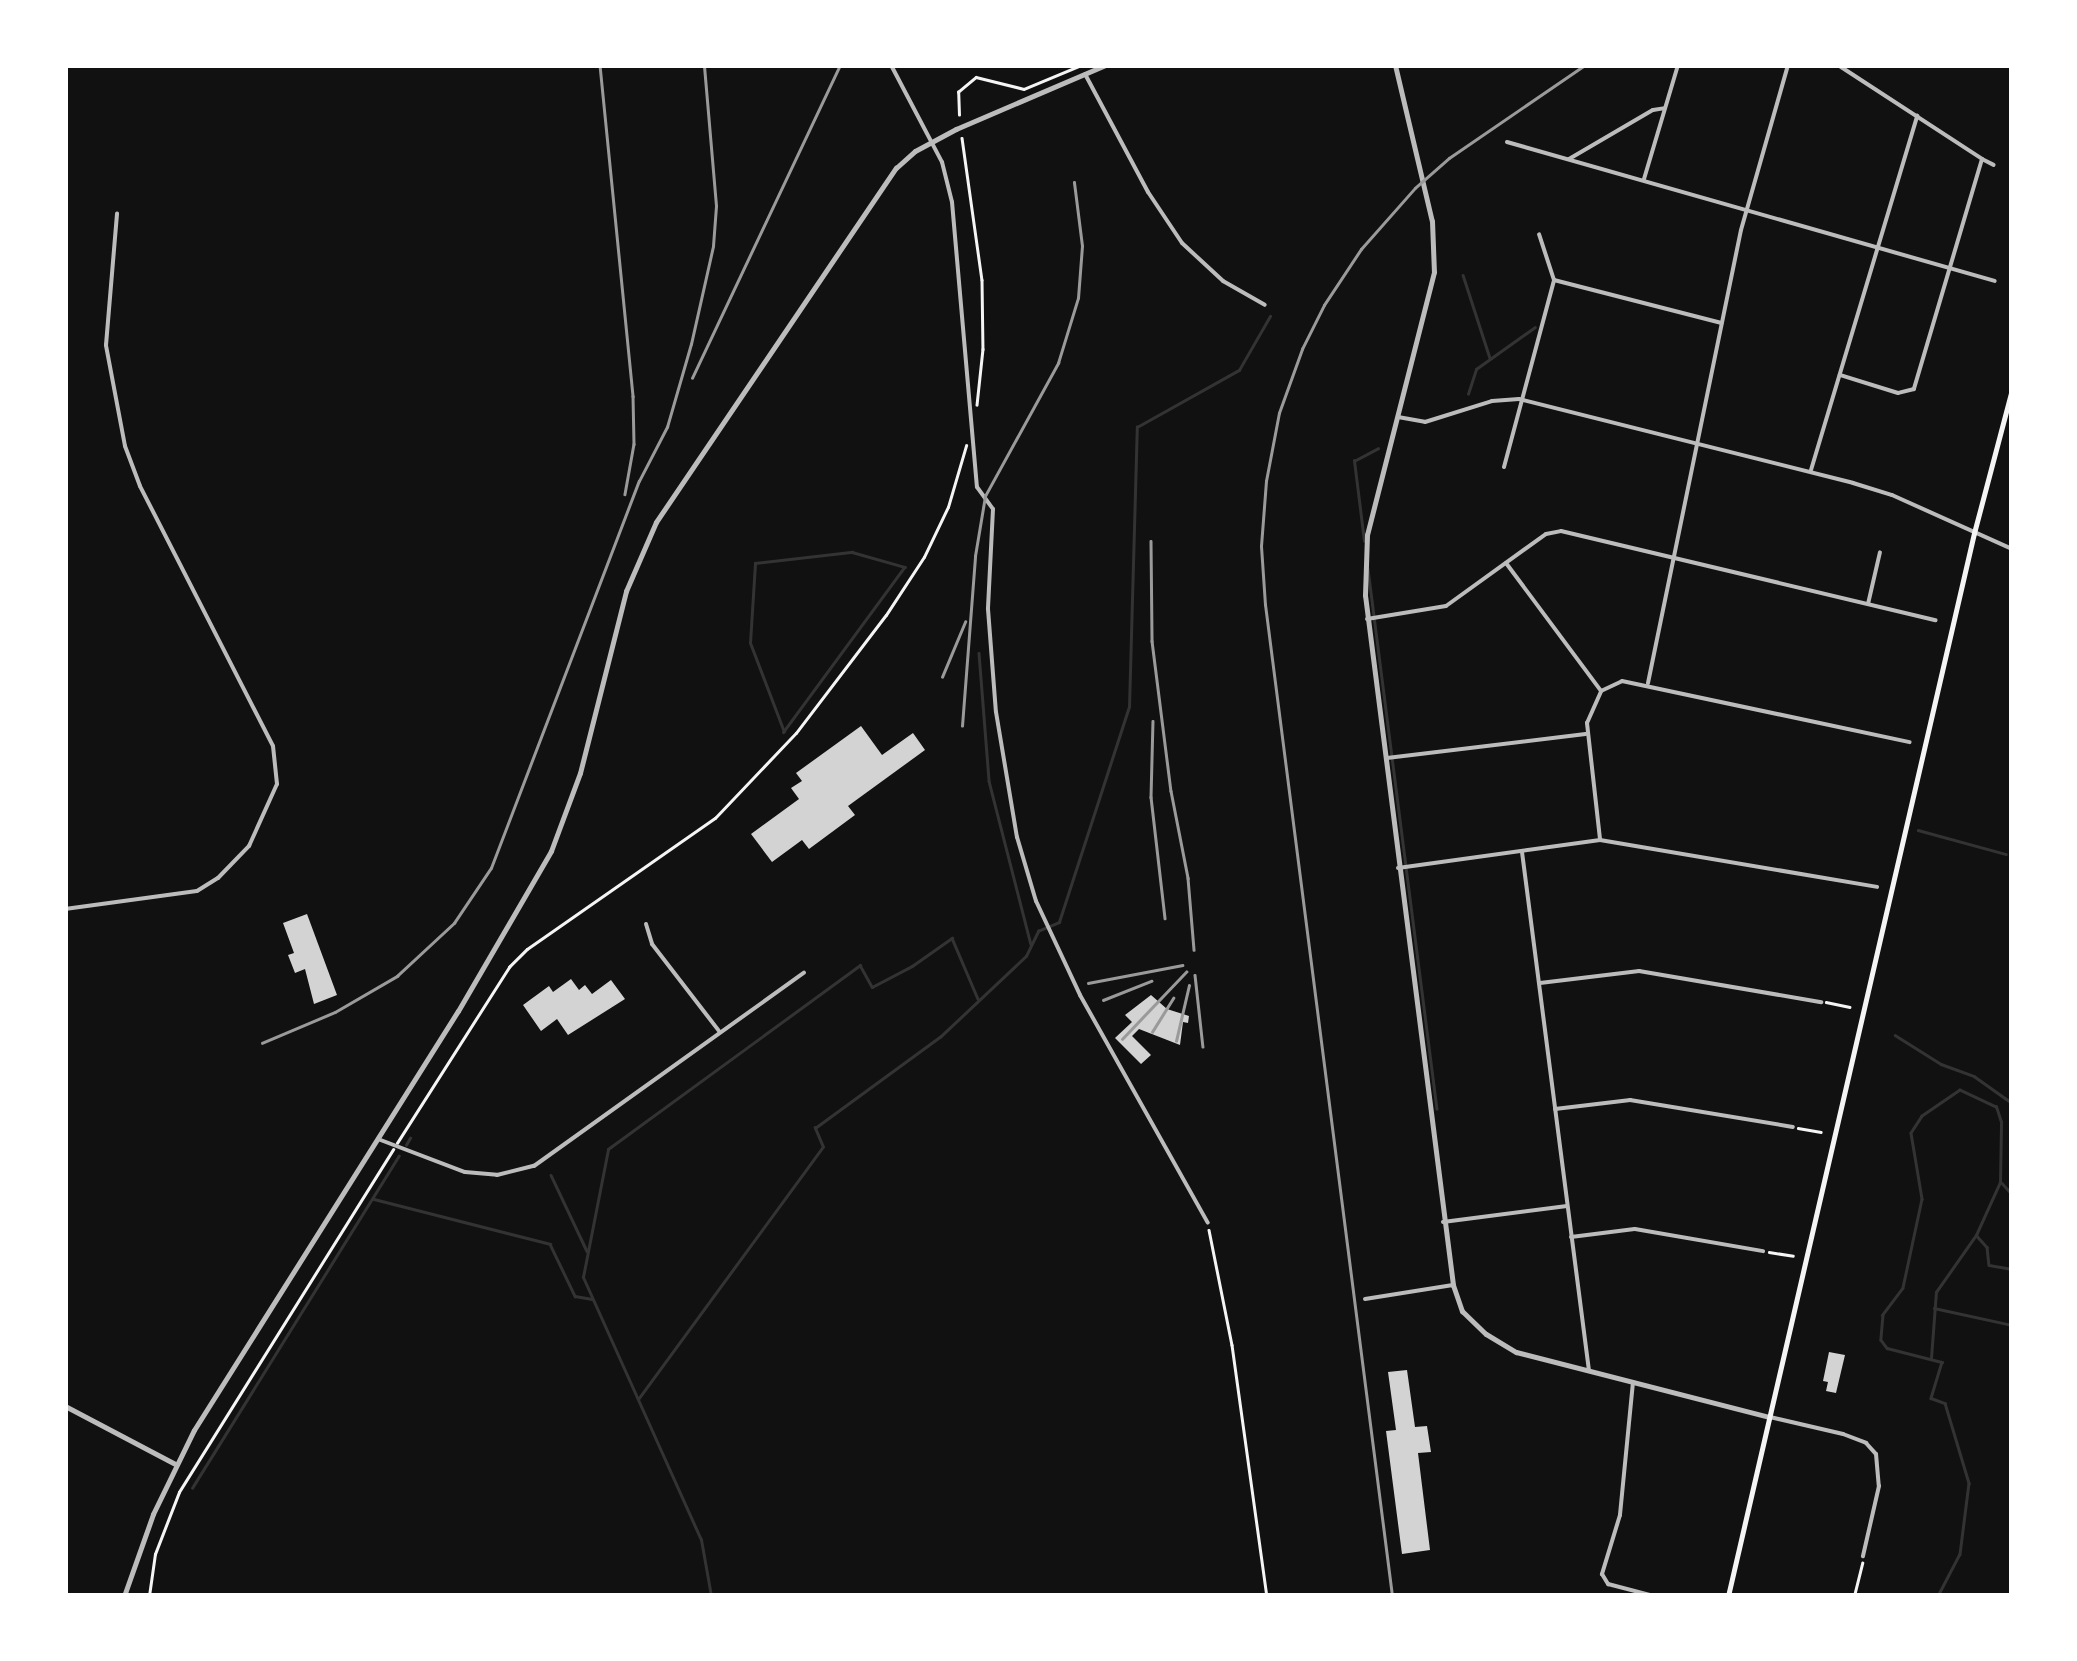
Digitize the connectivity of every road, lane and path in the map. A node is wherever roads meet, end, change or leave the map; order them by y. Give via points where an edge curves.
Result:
1 (891, 65) edge
2 (1081, 65) edge
3 (1104, 65) edge
4 (1396, 65) edge
5 (1678, 65) edge
6 (1788, 65) edge
7 (1838, 65) edge
8 (1085, 74) junction
9 (1664, 108) junction
10 (959, 115) dead end
11 (1917, 116) junction
12 (962, 138) dead end
13 (931, 141) junction
14 (1507, 142) dead end
15 (1569, 158) junction
16 (1982, 159) junction
17 (1994, 166) dead end
18 (1644, 179) junction
19 (1746, 210) junction
20 (117, 213) dead end
21 (1539, 234) dead end
22 (1876, 247) junction
23 (1949, 268) junction
24 (1554, 280) junction
25 (1995, 281) dead end
26 (1265, 306) dead end
27 (1722, 323) junction
28 (1840, 374) junction
29 (2012, 389) edge
30 (1518, 399) junction
31 (976, 408) dead end
32 (1398, 418) junction
33 (968, 442) dead end
34 (1699, 442) junction
35 (1504, 466) dead end
36 (1811, 470) junction
37 (1974, 533) junction
38 (2012, 549) edge
39 (1880, 552) dead end
40 (1676, 558) junction
41 (1506, 563) junction
42 (1868, 604) junction
43 (1367, 620) junction
44 (1936, 620) dead end
45 (1648, 683) junction
46 (1601, 691) junction
47 (1586, 734) junction
48 (1910, 742) dead end
49 (1384, 759) junction
50 (1600, 840) junction
51 (1522, 852) junction
52 (1398, 868) junction
53 (1877, 887) dead end
54 (65, 909) edge
55 (646, 924) dead end
56 (804, 973) dead end
57 (1540, 983) junction
58 (1821, 1002) joint
59 (1849, 1007) dead end
60 (719, 1032) junction
61 (1555, 1109) junction
62 (1793, 1127) joint
63 (1821, 1132) dead end
64 (378, 1139) junction
65 (394, 1147) junction
66 (1567, 1206) junction
67 (1444, 1222) junction
68 (1208, 1224) joint
69 (1571, 1237) junction
70 (1763, 1251) joint
71 (1792, 1256) dead end
72 (1453, 1285) junction
73 (1365, 1298) dead end
74 (1589, 1371) junction
75 (1634, 1382) junction
76 (65, 1406) edge
77 (1770, 1417) junction
78 (175, 1464) junction
79 (1863, 1556) joint
80 (124, 1596) edge
81 (148, 1596) edge
82 (1266, 1596) edge
83 (1654, 1596) edge
84 (1728, 1596) edge
85 (1854, 1596) edge

1 - 13 street
2 - 10 path via 1016,88 976,78 958,92
3 - 8 street
4 - 32 street via 1432,220 1432,284
5 - 9 street
6 - 19 street
7 - 11 street
8 - 13 street
8 - 26 street via 1182,243 1223,281
9 - 15 street
9 - 18 street
11 - 16 street
11 - 22 street
12 - 31 path via 982,280
13 - 64 street via 883,182 814,295 656,522 626,591 580,772 551,851
13 - 68 street via 955,220 977,488 994,510 988,610 1016,837 1036,901 1080,995
14 - 15 street
15 - 18 street
16 - 17 street
16 - 23 street
18 - 19 street
19 - 22 street
19 - 27 street
20 - 54 street via 106,346 120,428 140,486 273,746 277,784 249,846 197,891
21 - 24 street
22 - 23 street
22 - 28 street
23 - 25 street
23 - 28 street via 1914,388 1898,392
24 - 27 street
24 - 30 street
27 - 34 street
28 - 36 street
29 - 37 main road
30 - 32 street via 1425,422
30 - 34 street
30 - 35 street
32 - 43 street via 1367,535
33 - 65 path via 924,557 796,733 715,818 509,966
34 - 36 street
34 - 40 street
36 - 37 street via 1892,495
37 - 38 street
37 - 77 main road
39 - 42 street
40 - 41 street via 1552,531
40 - 42 street
40 - 45 street
41 - 43 street via 1446,606
41 - 46 street
42 - 44 street
43 - 49 street
45 - 46 street via 1622,681
45 - 48 street
46 - 47 street
47 - 49 street
47 - 50 street
49 - 52 street
50 - 51 street
50 - 53 street
51 - 52 street
51 - 57 street
52 - 67 street
55 - 60 street via 652,944
56 - 60 street
57 - 58 street via 1639,971
57 - 61 street
58 - 59 path
60 - 65 street via 534,1166 482,1175
61 - 62 street via 1630,1100
61 - 66 street
62 - 63 path
64 - 65 street
64 - 78 street
65 - 81 path via 180,1492 166,1520
66 - 67 street
66 - 69 street
67 - 72 street
68 - 82 path via 1232,1345
69 - 70 street via 1635,1229
69 - 74 street
70 - 71 path
72 - 73 street
72 - 74 street via 1462,1311 1502,1345
74 - 75 street
75 - 77 street
75 - 83 street via 1622,1498 1602,1574 1608,1584
76 - 78 street
77 - 79 street via 1842,1434 1876,1454 1879,1486
77 - 84 main road
78 - 80 street
79 - 85 path

